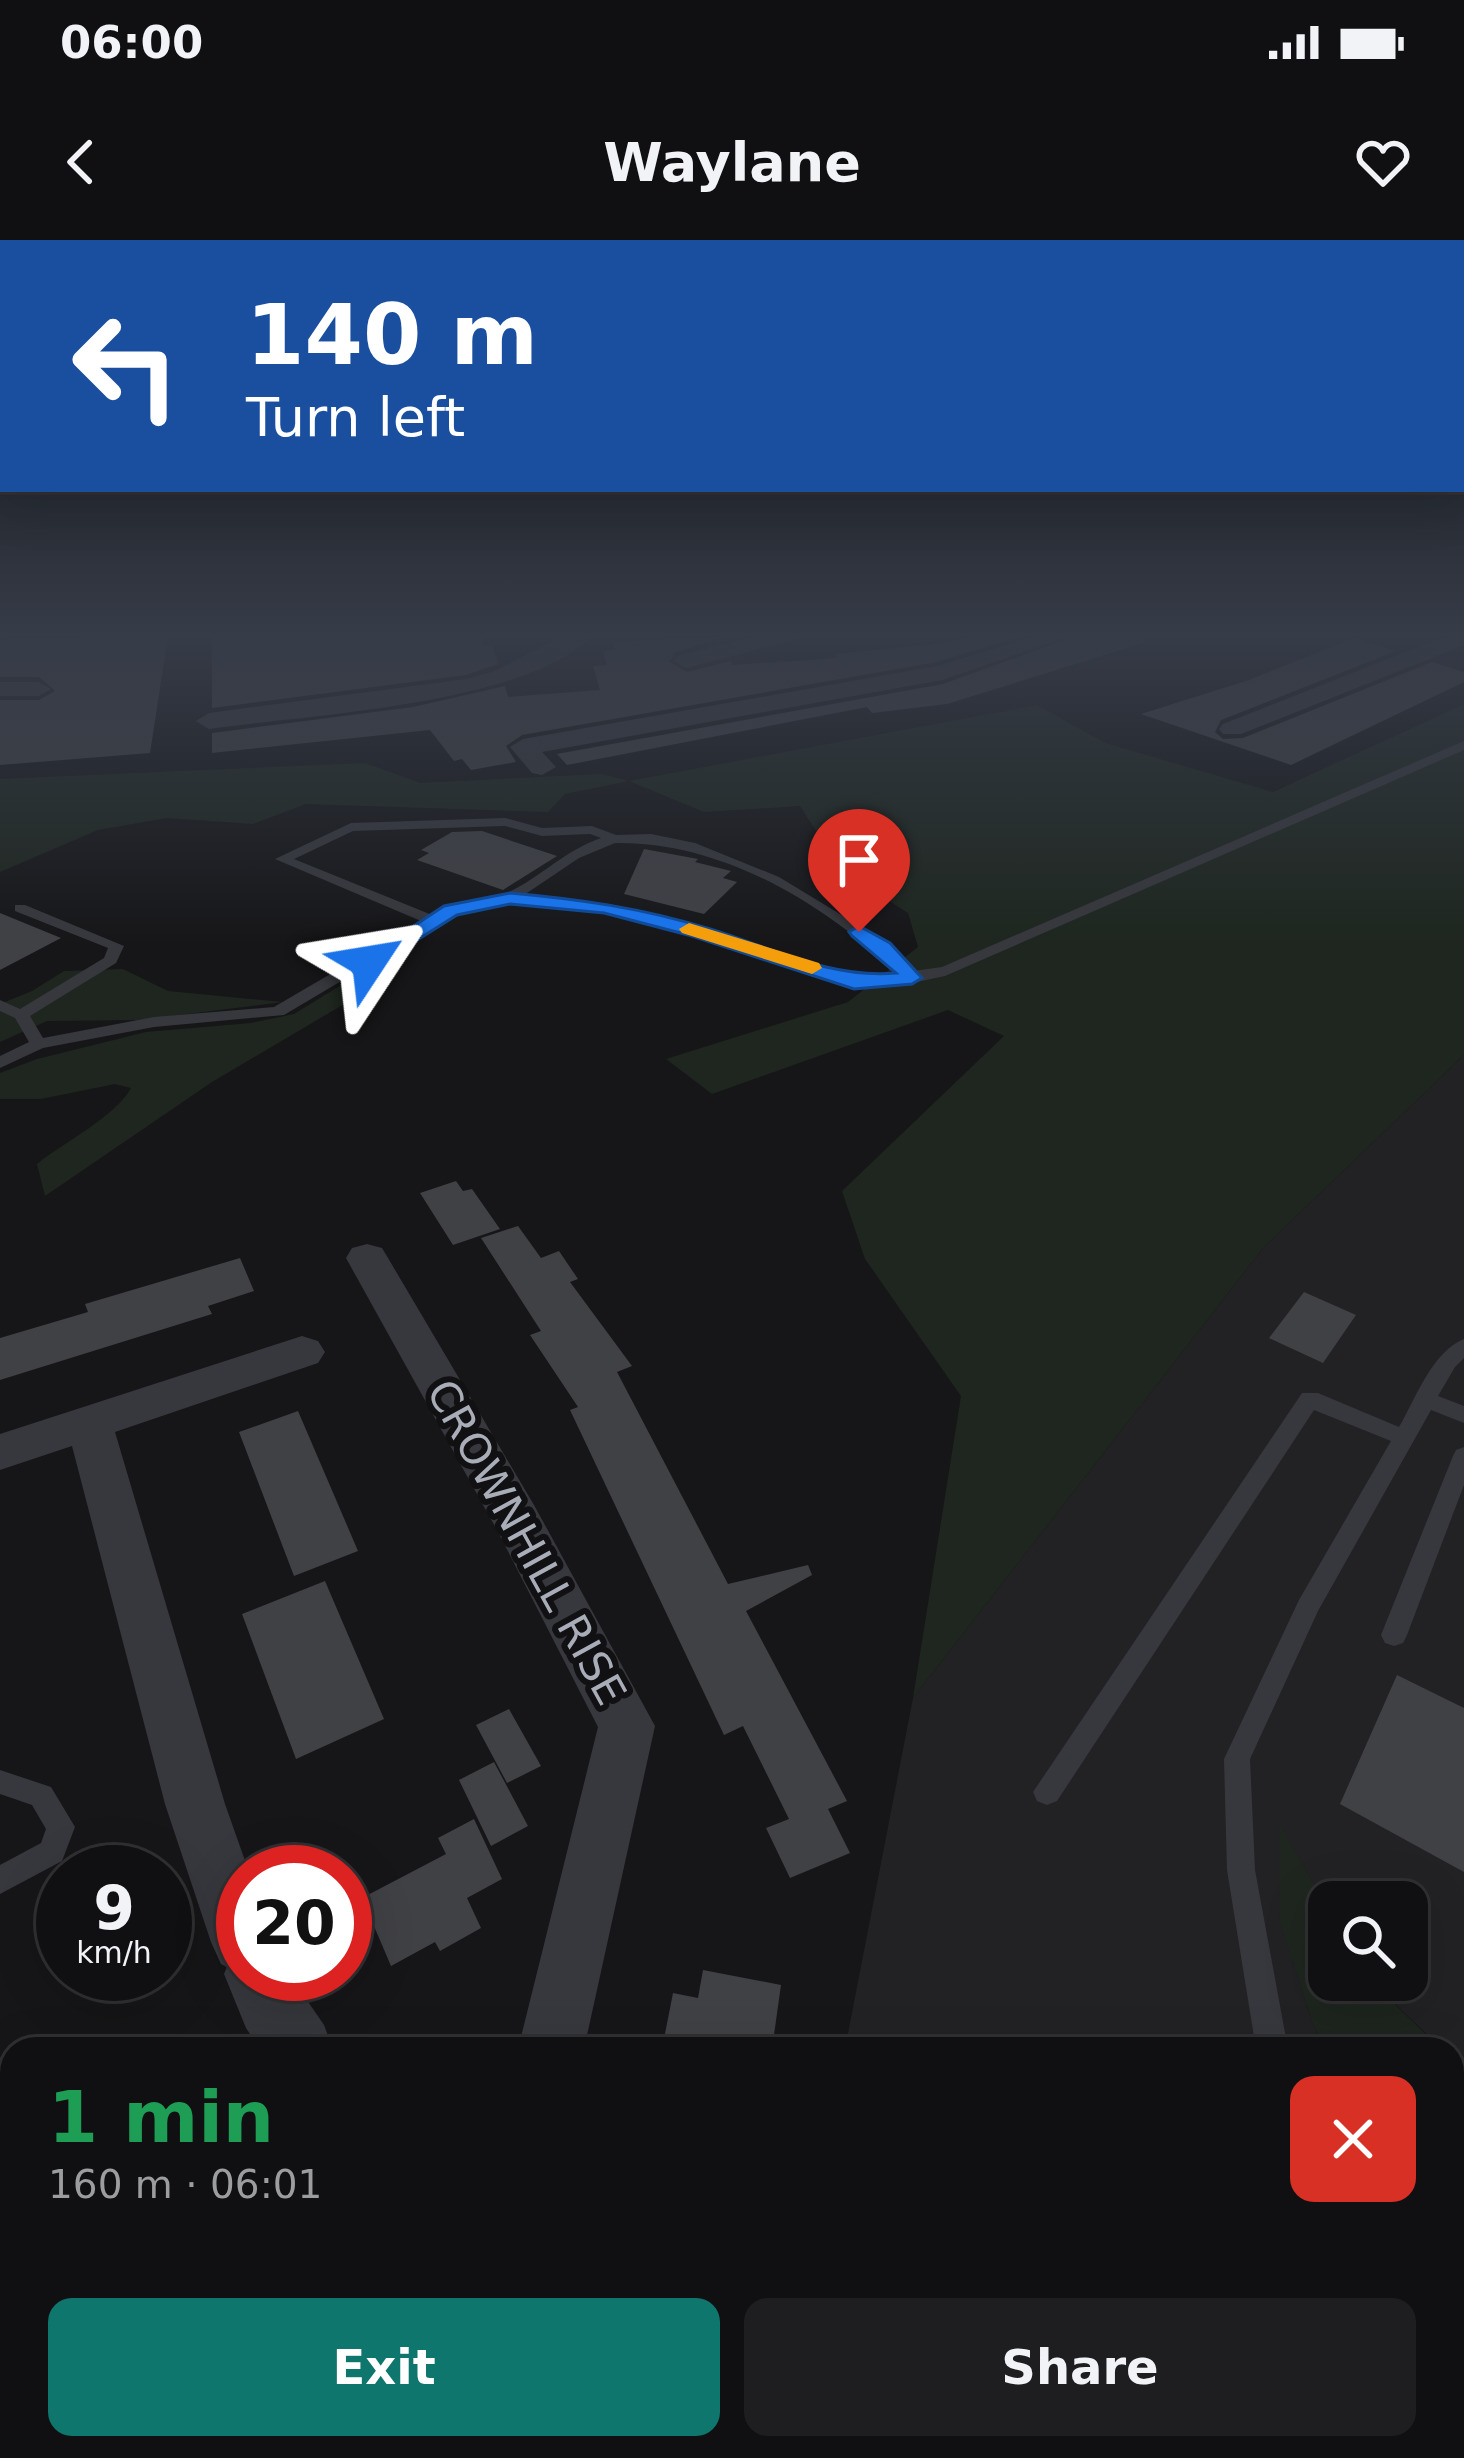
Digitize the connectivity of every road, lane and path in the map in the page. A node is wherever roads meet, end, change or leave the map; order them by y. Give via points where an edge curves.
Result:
1 (570, 739) edge
2 (657, 739) edge
3 (1464, 745) edge
4 (666, 748) dead end
5 (542, 767) dead end
6 (614, 839) junction
7 (510, 898) junction
8 (20, 908) dead end
9 (433, 921) junction
10 (912, 978) junction
11 (0, 1005) edge
12 (20, 1015) junction
13 (38, 1044) junction
14 (0, 1063) edge
15 (367, 1258) dead end
16 (1464, 1346) edge
17 (302, 1352) dead end
18 (1426, 1400) junction
19 (1464, 1415) edge
20 (89, 1423) junction
21 (1405, 1438) junction
22 (0, 1452) edge
23 (1464, 1456) edge
24 (1394, 1635) dead end
25 (0, 1782) edge
26 (1047, 1792) dead end
27 (216, 1864) edge
28 (0, 1880) edge
29 (267, 2001) edge
30 (292, 2037) edge
31 (554, 2037) edge
32 (1270, 2037) edge

1 - 5 street via 524,747
2 - 4 street
3 - 10 lane via 945,971
6 - 7 lane
6 - 9 lane via 505,821 351,827 282,859
6 - 10 lane via 658,836 742,866 883,947
7 - 9 lane
7 - 10 lane via 605,907 854,983
8 - 12 lane via 116,946 111,960
9 - 13 lane via 278,1012 154,1022
11 - 12 lane
12 - 13 lane
13 - 14 lane
15 - 31 street, CROWNHILL RISE via 627,1726
16 - 18 lane
17 - 20 street
18 - 19 lane
18 - 21 lane
20 - 22 street
20 - 27 street
21 - 26 lane via 1310,1399
21 - 32 lane via 1308,1607 1237,1759 1241,1870
23 - 24 lane
25 - 28 lane via 41,1796 61,1827 52,1852
29 - 30 street

